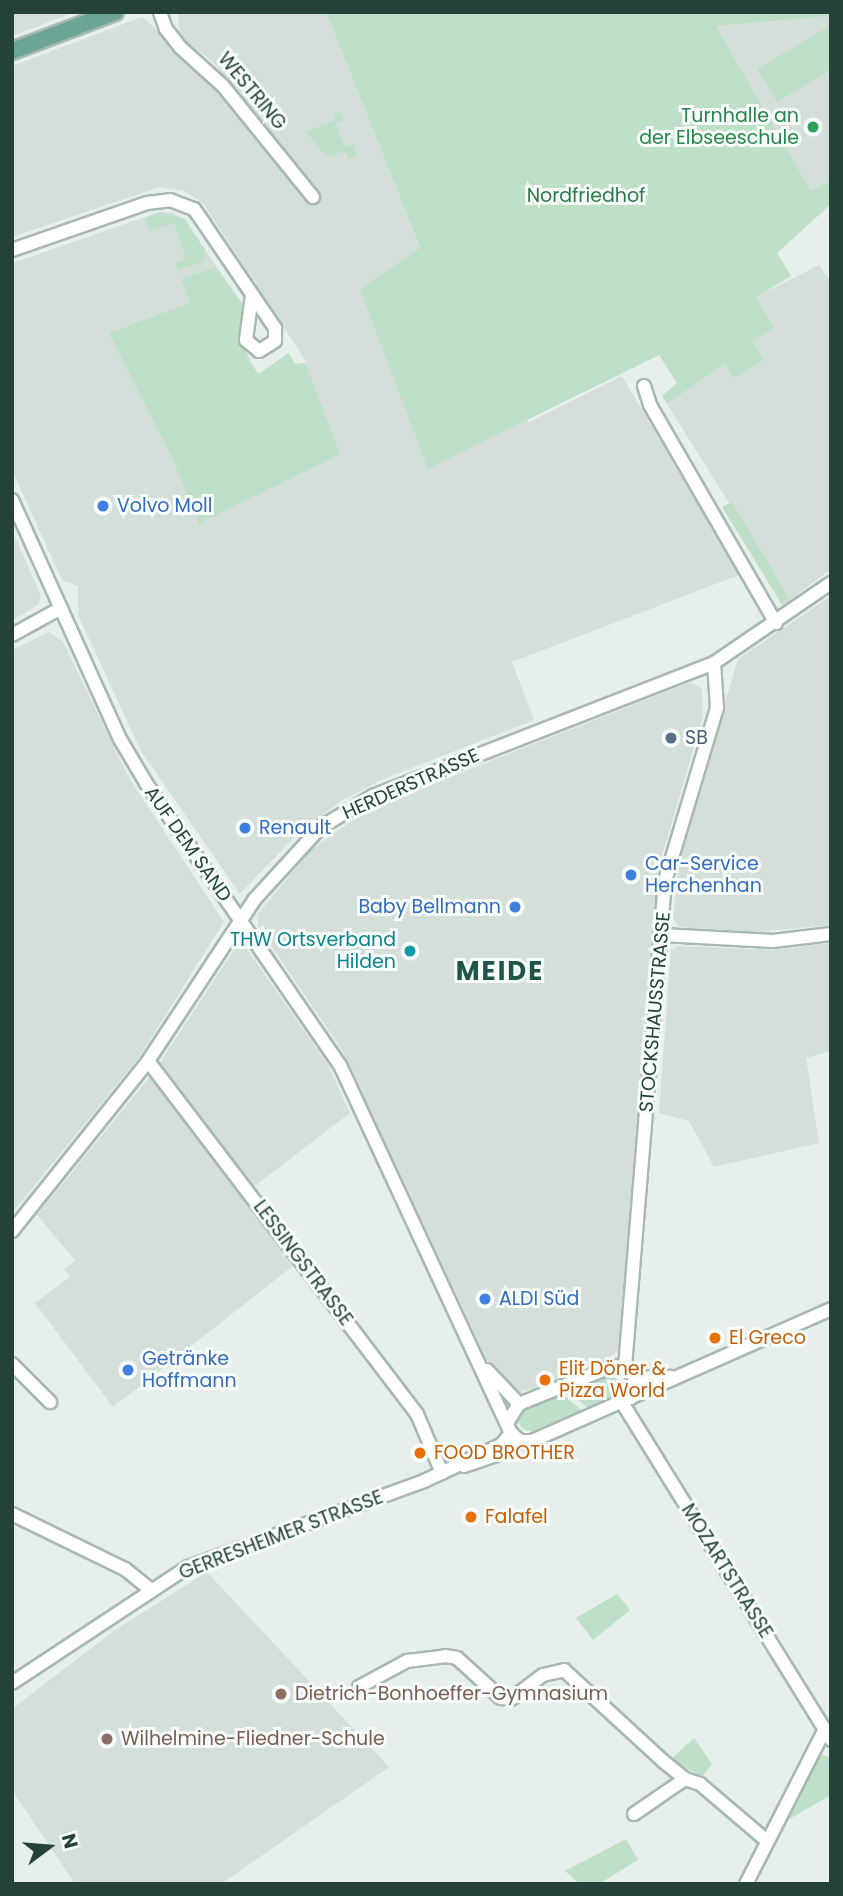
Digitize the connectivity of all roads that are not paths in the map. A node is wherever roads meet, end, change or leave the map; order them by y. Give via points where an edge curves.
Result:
1 (115, 12) edge
2 (160, 12) edge
3 (12, 51) edge
4 (313, 197) dead end
5 (12, 250) edge
6 (252, 295) dead end
7 (644, 386) dead end
8 (12, 500) edge
9 (831, 583) edge
10 (61, 608) junction
11 (776, 623) junction
12 (12, 635) edge
13 (714, 663) junction
14 (242, 920) junction
15 (831, 934) edge
16 (662, 935) junction
17 (148, 1061) junction
18 (12, 1231) edge
19 (831, 1309) edge
20 (480, 1362) junction
21 (12, 1364) edge
22 (625, 1367) junction
23 (679, 1376) junction
24 (634, 1378) junction
25 (627, 1401) junction
26 (50, 1402) dead end
27 (519, 1404) junction
28 (513, 1432) junction
29 (447, 1471) junction
30 (12, 1514) edge
31 (151, 1590) junction
32 (12, 1684) edge
33 (359, 1687) dead end
34 (828, 1735) edge
35 (685, 1779) junction
36 (634, 1814) dead end
37 (767, 1841) junction
38 (746, 1884) edge

1 - 3 main road
2 - 4 street, WESTRING via 180,47 223,86
5 - 6 street via 170,200 194,209
7 - 11 street via 650,405
8 - 10 street, AUF DEM SAND
9 - 11 street, HERDERSTRASSE
10 - 12 street
10 - 14 street, AUF DEM SAND via 133,761
11 - 13 street, HERDERSTRASSE
13 - 14 street, HERDERSTRASSE via 346,810 300,844
13 - 16 street, STOCKSHAUSSTRASSE via 717,708 671,858
14 - 17 street, HERDERSTRASSE
14 - 20 street, AUF DEM SAND via 340,1065
15 - 16 street via 773,942
16 - 22 street, STOCKSHAUSSTRASSE
17 - 18 street, HERDERSTRASSE
17 - 29 street, LESSINGSTRASSE via 417,1414
19 - 23 street, GERRESHEIMER STRASSE
20 - 27 street, AUF DEM SAND
20 - 28 street, AUF DEM SAND
21 - 26 street
22 - 24 street
22 - 27 street via 613,1366
23 - 24 street, GERRESHEIMER STRASSE
23 - 25 street, GERRESHEIMER STRASSE
24 - 25 street
25 - 28 street, GERRESHEIMER STRASSE via 532,1441
25 - 34 street, MOZARTSTRASSE
27 - 28 street, GERRESHEIMER STRASSE
28 - 29 street, GERRESHEIMER STRASSE via 481,1462
29 - 31 street, GERRESHEIMER STRASSE via 197,1563
30 - 31 street via 125,1569
31 - 32 street, GERRESHEIMER STRASSE
33 - 35 street via 407,1661 445,1656 457,1658 501,1698 511,1699 543,1675 564,1670
34 - 37 street
35 - 36 street
35 - 37 street via 700,1784
37 - 38 street

